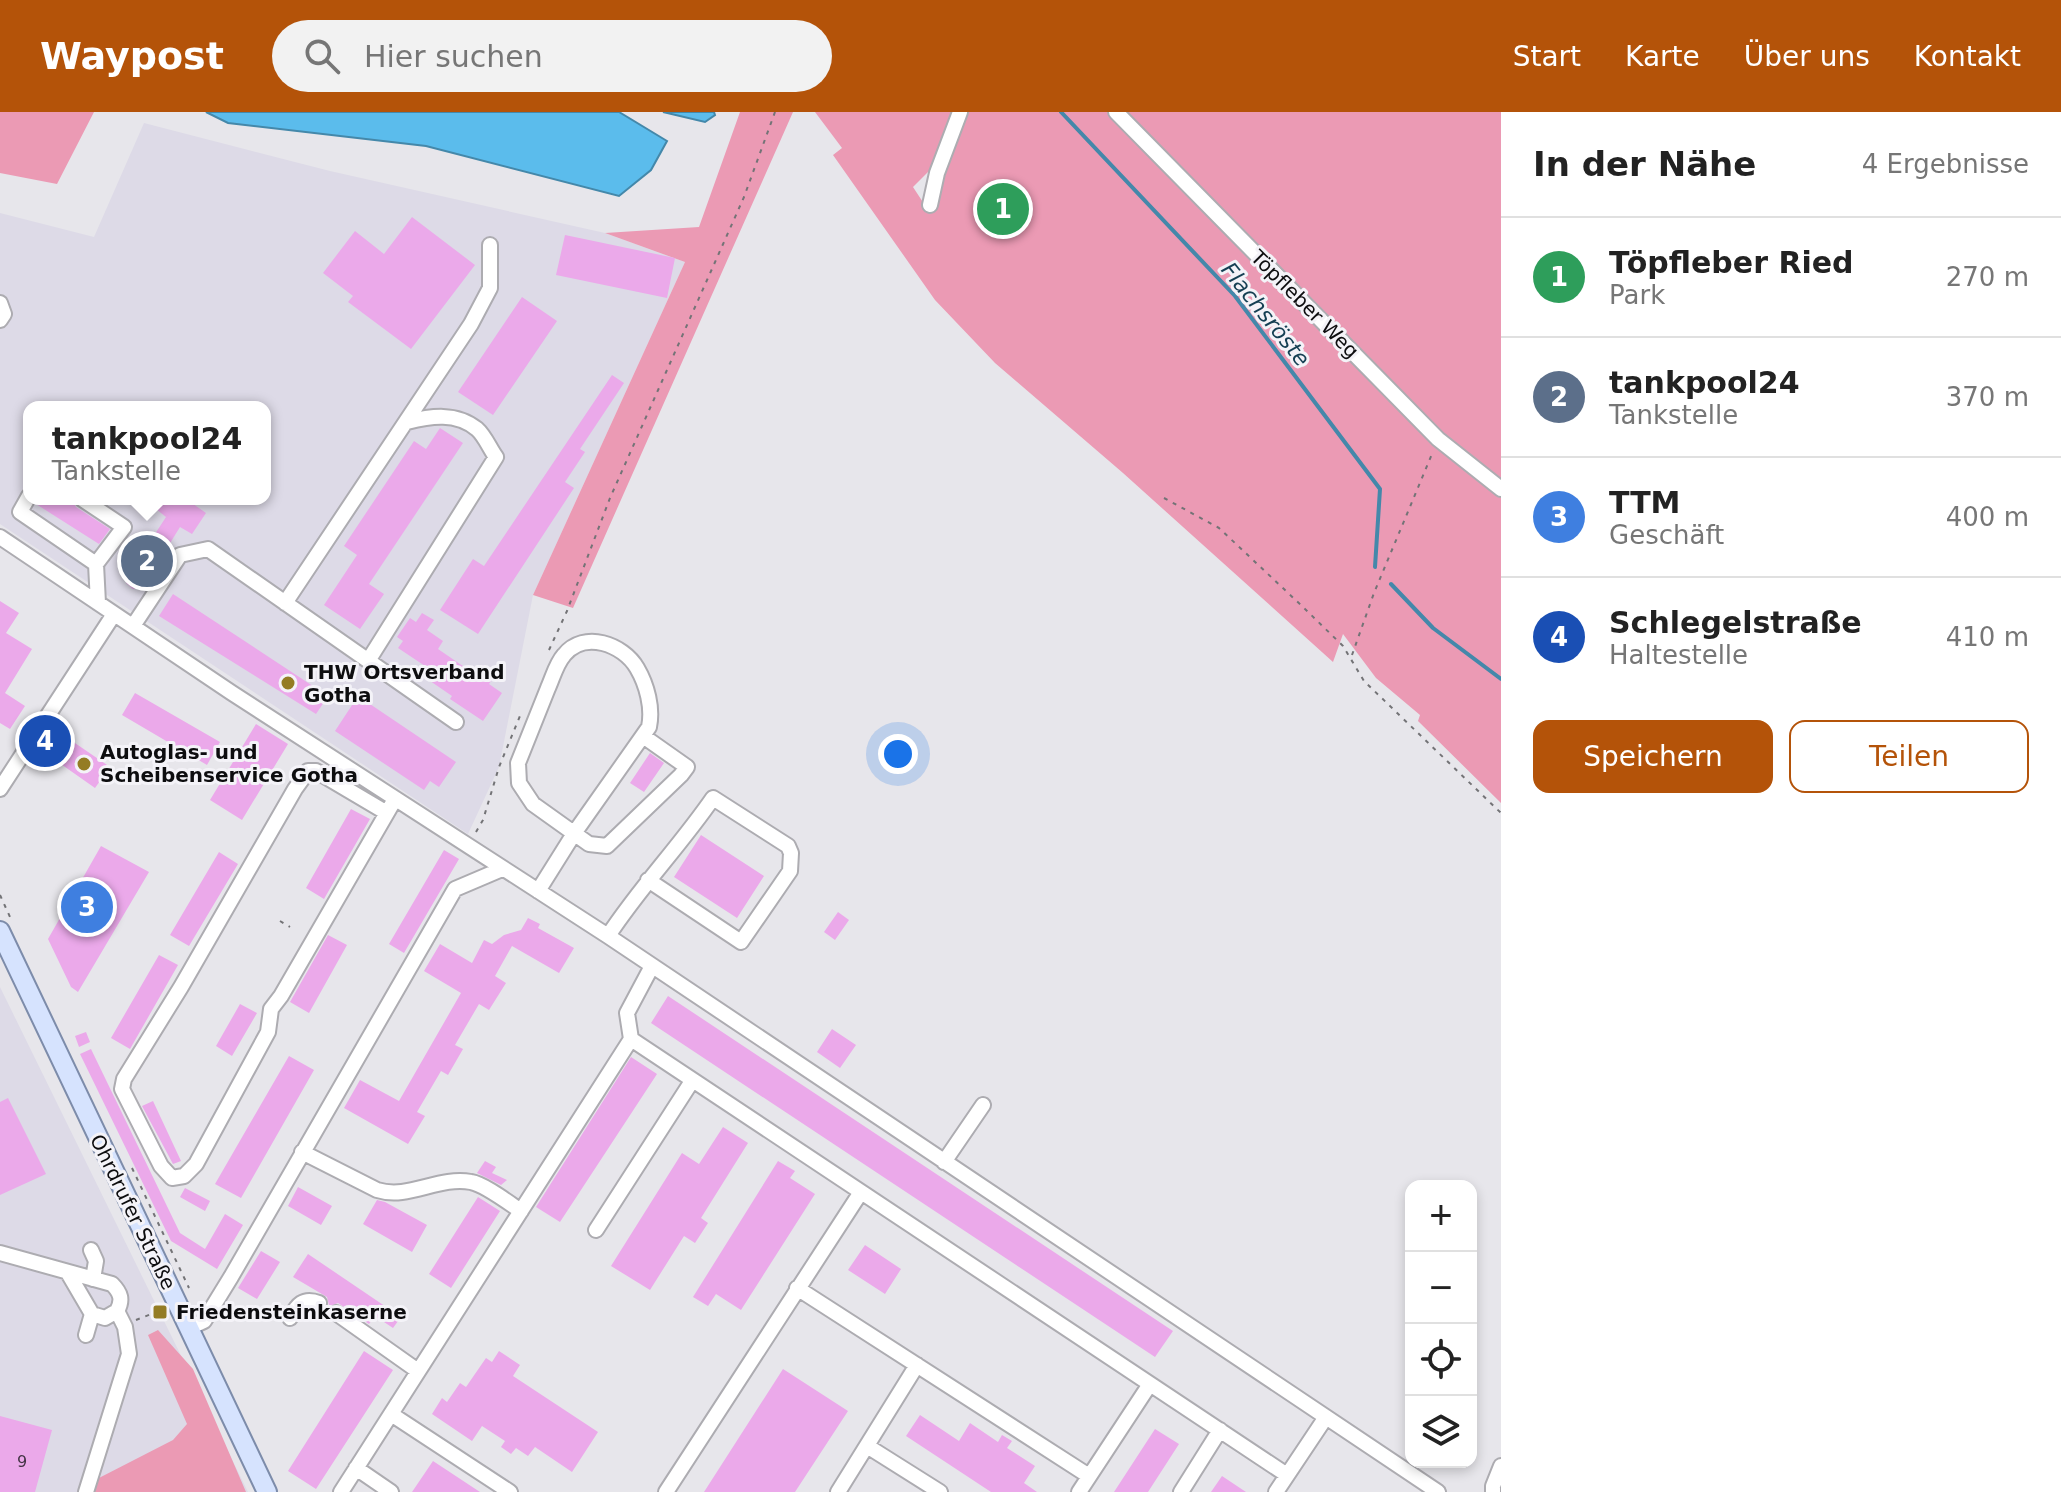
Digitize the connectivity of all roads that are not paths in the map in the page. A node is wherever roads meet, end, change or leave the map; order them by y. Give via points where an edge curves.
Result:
1 (960, 112) edge
2 (1116, 112) edge
3 (930, 205) dead end
4 (490, 245) dead end
5 (0, 303) edge
6 (0, 320) edge
7 (407, 422) junction
8 (1501, 489) edge
9 (24, 505) edge
10 (91, 505) edge
11 (0, 537) edge
12 (96, 564) junction
13 (98, 603) junction
14 (285, 603) junction
15 (114, 614) junction
16 (133, 626) junction
17 (368, 661) junction
18 (456, 722) dead end
19 (643, 736) junction
20 (1, 787) edge
21 (395, 799) junction
22 (387, 813) junction
23 (575, 832) junction
24 (502, 869) junction
25 (648, 880) junction
26 (538, 891) junction
27 (0, 931) edge
28 (608, 936) junction
29 (652, 966) junction
30 (631, 1039) junction
31 (692, 1081) junction
32 (983, 1105) dead end
33 (302, 1152) junction
34 (944, 1162) junction
35 (861, 1192) junction
36 (521, 1211) junction
37 (596, 1230) dead end
38 (91, 1250) dead end
39 (0, 1253) edge
40 (68, 1273) junction
41 (93, 1279) junction
42 (797, 1288) junction
43 (319, 1303) dead end
44 (336, 1313) dead end
45 (92, 1314) junction
46 (120, 1318) junction
47 (290, 1318) dead end
48 (189, 1328) junction
49 (86, 1335) dead end
50 (917, 1365) junction
51 (418, 1371) junction
52 (1150, 1384) junction
53 (391, 1414) junction
54 (1326, 1417) junction
55 (1220, 1430) junction
56 (867, 1446) junction
57 (1501, 1466) edge
58 (356, 1468) junction
59 (1287, 1475) junction
60 (1089, 1476) junction
61 (86, 1492) edge
62 (267, 1492) edge
63 (341, 1492) edge
64 (391, 1492) edge
65 (510, 1492) edge
66 (666, 1492) edge
67 (838, 1492) edge
68 (940, 1492) edge
69 (1079, 1492) edge
70 (1181, 1492) edge
71 (1276, 1492) edge
72 (1438, 1492) edge
73 (1493, 1492) edge

1 - 3 street
2 - 8 street, Töpfleber Weg via 1438,439
4 - 7 street via 490,288
5 - 6 street
7 - 14 street
7 - 17 street via 452,417 478,430 496,457
9 - 12 street via 20,512
10 - 12 street via 124,527
11 - 13 street
12 - 13 street
13 - 15 street
14 - 16 street via 208,549 180,555
14 - 17 street
15 - 16 street
15 - 20 street
16 - 21 street
17 - 18 street
19 - 23 street
19 - 23 street via 687,767 607,846 589,844
19 - 23 street via 651,716 636,666 607,643 584,642 570,649 558,664 517,777 533,804
21 - 22 street
21 - 24 street
22 - 22 street via 271,1009 268,1032 196,1164 184,1176 172,1178 122,1089 124,1079 263,842 308,771
23 - 26 street
24 - 26 street
24 - 33 street via 455,889
25 - 25 street via 713,798 791,853 790,871 741,942
25 - 28 street
26 - 28 street
27 - 48 main road, Ohrdrufer Straße
28 - 29 street
29 - 30 street via 627,1013
29 - 34 street
30 - 31 street
30 - 36 street
31 - 35 street
31 - 37 street
32 - 34 street
33 - 36 street via 390,1194 473,1182
33 - 48 street via 204,1321
34 - 54 street
35 - 42 street
35 - 52 street
36 - 51 street
38 - 41 street via 96,1261
39 - 40 street
40 - 41 street
40 - 45 street
41 - 46 street via 117,1289
42 - 50 street
42 - 66 street
43 - 47 street via 302,1302
44 - 51 street
45 - 46 street
45 - 49 street
46 - 61 street via 129,1354
48 - 62 main road, Ohrdrufer Straße
50 - 56 street
50 - 60 street
51 - 53 street
52 - 55 street
52 - 60 street
53 - 58 street
53 - 65 street
54 - 59 street
54 - 72 street
55 - 59 street
55 - 70 street
56 - 67 street
56 - 68 street
57 - 73 street
58 - 63 street
58 - 64 street
59 - 71 street
60 - 69 street

